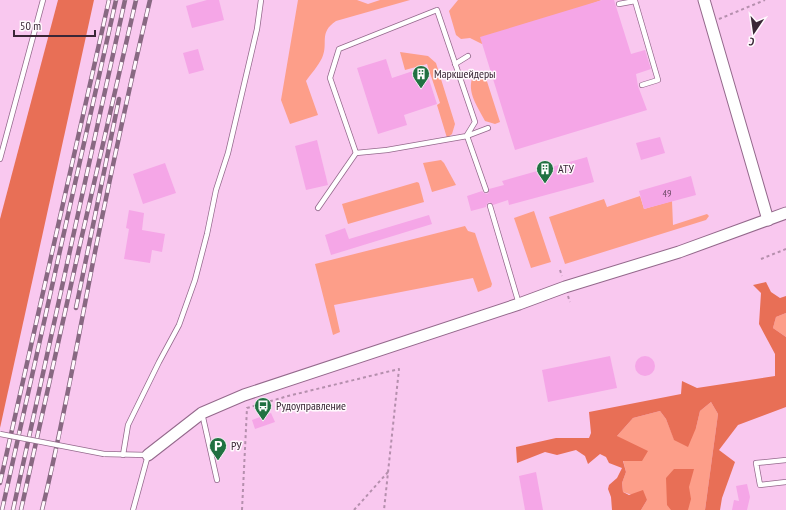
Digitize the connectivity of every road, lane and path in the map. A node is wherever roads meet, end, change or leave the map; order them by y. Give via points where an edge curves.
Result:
1 (43, 0) edge
2 (261, 0) edge
3 (704, 0) edge
4 (765, 0) edge
5 (619, 4) dead end
6 (711, 22) junction
7 (468, 56) dead end
8 (455, 64) junction
9 (642, 85) dead end
10 (488, 128) dead end
11 (468, 136) junction
12 (356, 152) junction
13 (0, 159) edge
14 (486, 190) dead end
15 (490, 206) dead end
16 (318, 208) dead end
17 (786, 213) edge
18 (768, 220) junction
19 (786, 249) edge
20 (761, 259) dead end
21 (519, 304) junction
22 (202, 413) junction
23 (0, 434) edge
24 (123, 455) junction
25 (148, 455) junction
26 (786, 460) edge
27 (388, 472) junction
28 (217, 480) dead end
29 (786, 482) edge
30 (134, 510) edge
31 (242, 510) edge
32 (354, 510) edge
33 (384, 510) edge

1 - 13 lane
2 - 24 lane via 257,29 230,145 216,190 208,234 195,280 179,325 128,425
3 - 6 street
4 - 6 path
5 - 9 lane via 636,1 658,80
6 - 18 street
7 - 8 lane
8 - 11 lane via 475,122
8 - 12 lane via 437,10 339,49 330,78
10 - 11 lane
11 - 12 lane via 387,150
11 - 14 lane
12 - 16 lane
15 - 21 lane
17 - 18 street
18 - 21 street
19 - 20 path
21 - 22 street via 244,395
22 - 25 street
22 - 28 lane
23 - 24 lane, bridge via 104,454
24 - 25 lane
25 - 30 lane
26 - 29 lane via 756,463 760,485
27 - 31 path via 399,370 247,408
27 - 32 path
27 - 33 path

